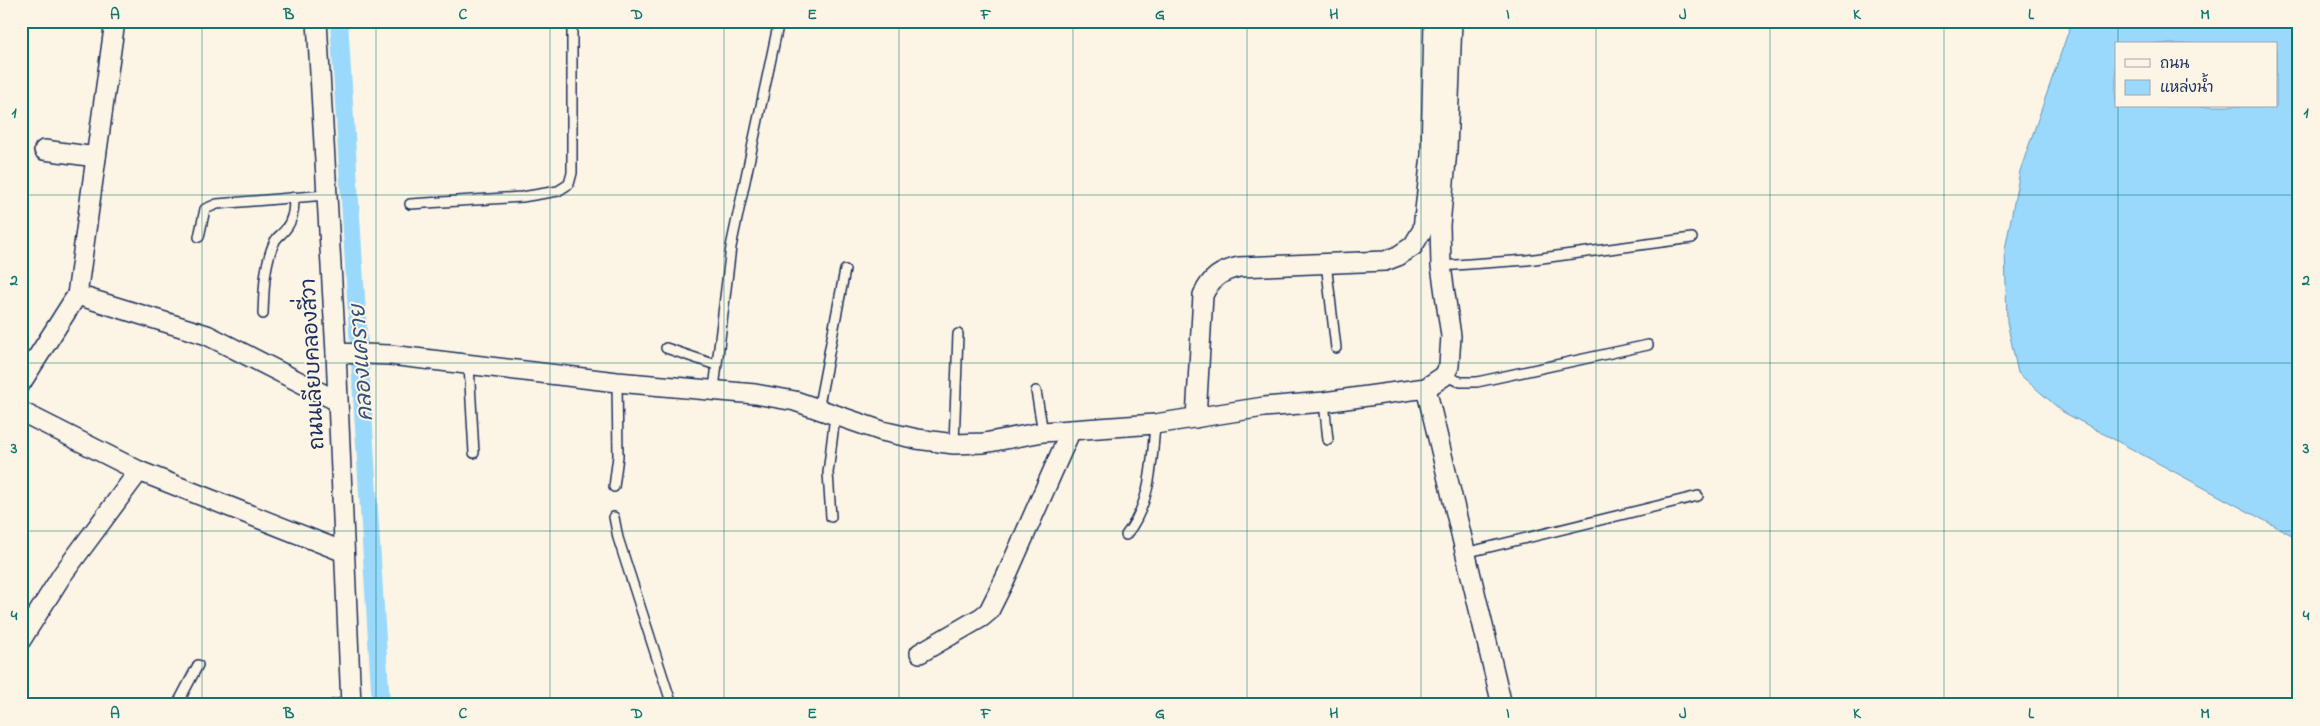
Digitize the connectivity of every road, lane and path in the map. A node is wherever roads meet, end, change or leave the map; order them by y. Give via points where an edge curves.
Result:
1 (115, 21) edge
2 (317, 21) edge
3 (572, 21) edge
4 (779, 21) edge
5 (1434, 21) edge
6 (1452, 21) edge
7 (44, 150) dead end
8 (96, 157) junction
9 (326, 195) junction
10 (294, 197) junction
11 (410, 204) dead end
12 (199, 237) dead end
13 (1692, 238) dead end
14 (1326, 263) junction
15 (1441, 266) junction
16 (845, 270) dead end
17 (77, 295) junction
18 (263, 314) dead end
19 (958, 334) dead end
20 (1648, 345) dead end
21 (666, 348) dead end
22 (1336, 348) dead end
23 (344, 353) junction
24 (716, 365) junction
25 (469, 366) junction
26 (1444, 376) junction
27 (617, 382) junction
28 (21, 383) edge
29 (1426, 388) junction
30 (714, 389) junction
31 (1036, 391) dead end
32 (337, 401) junction
33 (1324, 402) junction
34 (22, 412) edge
35 (827, 413) junction
36 (1196, 418) junction
37 (1155, 424) junction
38 (1071, 430) junction
39 (1043, 432) junction
40 (1328, 440) dead end
41 (954, 444) junction
42 (474, 453) dead end
43 (138, 470) junction
44 (614, 487) dead end
45 (1698, 496) dead end
46 (614, 517) dead end
47 (831, 518) dead end
48 (1126, 535) dead end
49 (344, 552) junction
50 (1465, 553) junction
51 (21, 640) edge
52 (920, 653) dead end
53 (198, 665) dead end
54 (345, 704) edge
55 (177, 705) edge
56 (672, 705) edge
57 (1502, 705) edge

1 - 8 street
2 - 9 street, ถนนเลียบคลองสี่วา
3 - 11 lane via 572,172 569,184 558,191 522,197
4 - 24 lane via 731,247
5 - 14 street via 1431,155 1424,229 1413,246 1385,261
6 - 15 street via 1447,150 1440,225
7 - 8 street
8 - 17 street
9 - 10 lane
9 - 23 street, ถนนเลียบคลองสี่วา
10 - 12 lane via 211,206 205,209
10 - 18 lane via 290,223 275,240 269,259
13 - 15 lane via 1527,260
14 - 22 lane
14 - 36 street via 1239,267 1225,270 1209,282 1203,295
15 - 26 street via 1451,336 1449,366
16 - 35 lane
17 - 28 street
17 - 32 street via 207,335
19 - 41 lane
20 - 26 lane via 1477,382 1461,382
21 - 24 lane
23 - 25 street via 390,355
23 - 32 street, ถนนเลียบคลองสี่วา
24 - 30 lane
25 - 27 street
25 - 42 lane
26 - 29 street
27 - 30 street
27 - 44 lane via 618,456
29 - 33 street
29 - 50 street
30 - 35 street via 795,401
31 - 39 lane
32 - 49 street, ถนนเลียบคลองสี่วา
33 - 36 street
33 - 40 lane
34 - 43 street
35 - 41 street via 882,431
35 - 47 lane
36 - 37 street
37 - 38 street
37 - 48 lane via 1146,496 1137,521
38 - 39 street
38 - 52 street via 989,610
39 - 41 street via 984,443
43 - 49 street
43 - 51 street via 62,575
45 - 50 lane
46 - 56 lane
49 - 54 street, ถนนเลียบคลองสี่วา
50 - 57 street
53 - 55 lane

